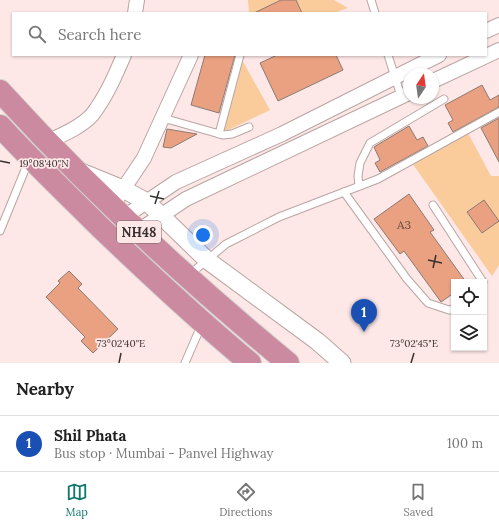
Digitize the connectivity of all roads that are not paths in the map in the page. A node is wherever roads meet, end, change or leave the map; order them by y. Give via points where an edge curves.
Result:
1 (137, 0) edge
2 (371, 0) edge
3 (135, 12) edge
4 (375, 12) edge
5 (499, 25) edge
6 (487, 31) edge
7 (499, 50) edge
8 (124, 56) edge
9 (191, 56) edge
10 (240, 56) edge
11 (388, 56) edge
12 (437, 56) edge
13 (486, 56) edge
14 (487, 56) edge
15 (394, 77) junction
16 (439, 78) edge
17 (0, 91) edge
18 (403, 92) edge
19 (403, 96) edge
20 (444, 98) dead end
21 (499, 112) edge
22 (164, 118) junction
23 (0, 126) edge
24 (249, 127) dead end
25 (219, 134) junction
26 (47, 142) junction
27 (30, 158) junction
28 (359, 186) junction
29 (344, 192) junction
30 (146, 202) junction
31 (433, 205) dead end
32 (124, 211) junction
33 (161, 216) junction
34 (0, 231) edge
35 (207, 260) junction
36 (187, 276) junction
37 (480, 279) edge
38 (451, 310) edge
39 (202, 324) junction
40 (185, 363) edge
41 (250, 363) edge
42 (288, 363) edge
43 (342, 363) edge

1 - 3 street
2 - 4 lane
5 - 6 street
7 - 14 street
8 - 26 street via 112,84 91,115 68,132
9 - 22 street
10 - 25 lane
11 - 15 lane
12 - 15 street
13 - 16 street
15 - 18 lane
15 - 30 street via 282,134 176,182
17 - 26 highway, NH48
19 - 33 street via 186,199
20 - 28 lane via 370,143 360,163
21 - 28 lane via 378,179
22 - 25 lane
22 - 32 street via 144,158
23 - 27 highway, NH48
24 - 25 lane via 232,134
26 - 27 highway
26 - 32 highway, NH48 via 73,169
27 - 34 lane
27 - 39 highway, NH48
28 - 29 lane
29 - 35 lane via 279,217 226,244
29 - 38 lane via 407,279 428,302
30 - 32 street
30 - 32 street
30 - 33 street
31 - 37 lane
32 - 33 street
32 - 36 highway, NH48
33 - 35 street
35 - 36 lane
35 - 43 street via 317,341
36 - 42 highway, NH48
39 - 40 lane
39 - 41 highway, NH48

